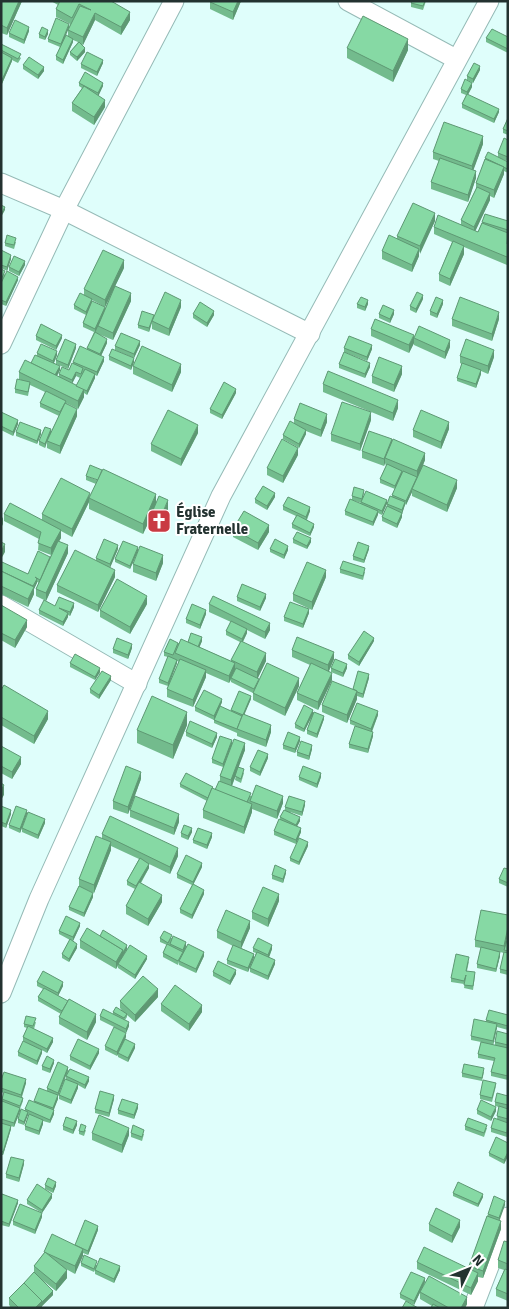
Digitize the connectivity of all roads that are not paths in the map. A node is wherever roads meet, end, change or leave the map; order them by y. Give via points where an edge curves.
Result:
1 (174, 1) edge
2 (348, 1) edge
3 (488, 1) edge
4 (456, 59) junction
5 (1, 183) edge
6 (64, 210) junction
7 (310, 334) junction
8 (1, 344) edge
9 (1, 605) edge
10 (137, 684) junction
11 (1, 993) edge
12 (508, 1217) edge
13 (473, 1308) edge

1 - 6 street
2 - 4 street
3 - 4 street
4 - 7 street
5 - 6 street
6 - 7 street
6 - 8 street
7 - 10 street via 221,496
9 - 10 street
10 - 11 street via 39,899
12 - 13 street

